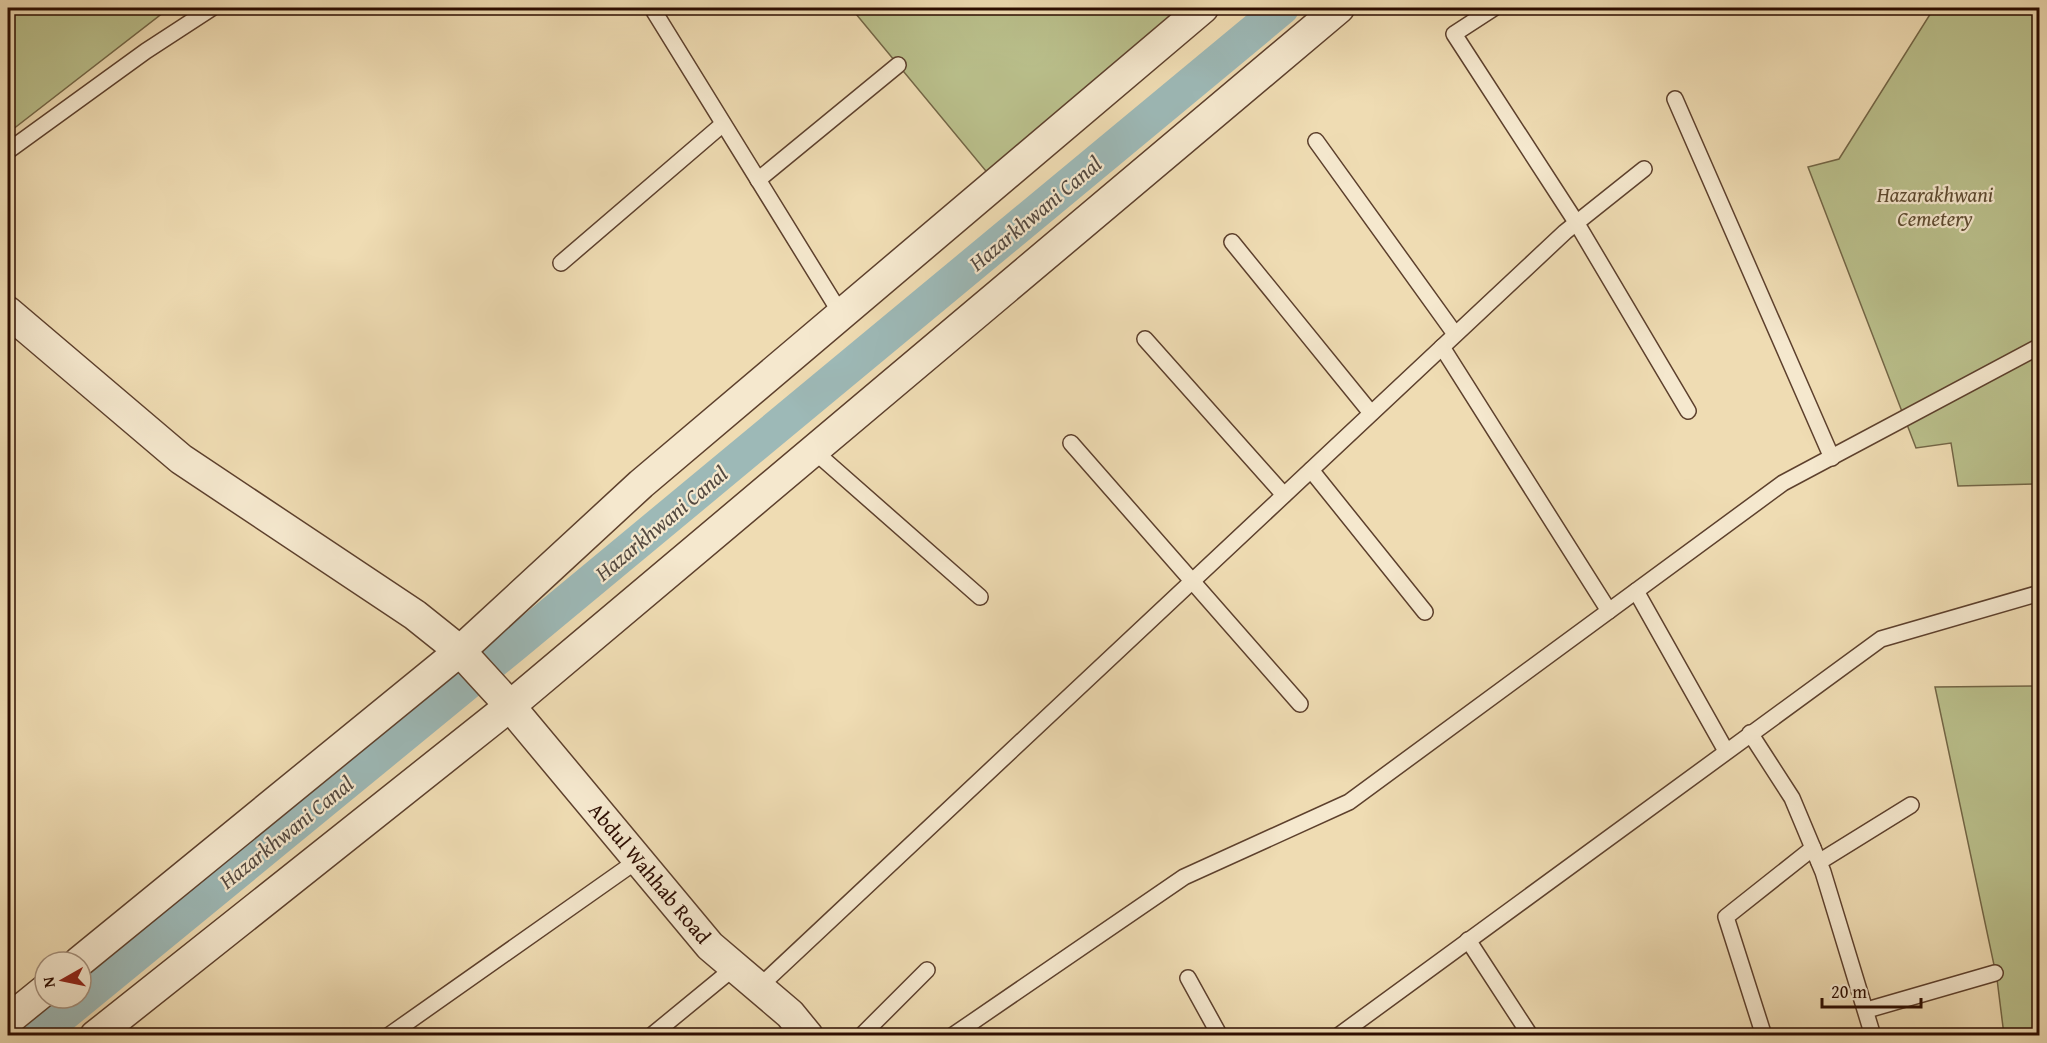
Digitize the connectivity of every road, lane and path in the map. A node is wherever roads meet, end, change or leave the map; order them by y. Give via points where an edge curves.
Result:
1 (212, 8) edge
2 (652, 8) edge
3 (1203, 8) edge
4 (1339, 8) edge
5 (1494, 8) edge
6 (898, 64) dead end
7 (1675, 99) dead end
8 (723, 124) junction
9 (1316, 141) dead end
10 (8, 151) edge
11 (1644, 170) dead end
12 (758, 180) junction
13 (1576, 222) junction
14 (1232, 242) dead end
15 (561, 263) dead end
16 (8, 312) edge
17 (841, 314) junction
18 (1455, 334) junction
19 (1145, 339) dead end
20 (2040, 346) edge
21 (1442, 347) junction
22 (1688, 411) dead end
23 (1371, 413) junction
24 (1071, 443) dead end
25 (814, 451) junction
26 (1832, 458) junction
27 (1311, 470) junction
28 (1284, 495) junction
29 (1192, 581) junction
30 (1636, 591) junction
31 (2040, 593) edge
32 (980, 597) dead end
33 (1609, 611) junction
34 (1425, 612) dead end
35 (460, 651) junction
36 (507, 703) junction
37 (1300, 704) dead end
38 (1750, 733) junction
39 (1726, 751) junction
40 (1911, 805) dead end
41 (1813, 848) junction
42 (638, 860) junction
43 (1819, 862) junction
44 (1468, 940) junction
45 (93, 951) edge
46 (735, 967) junction
47 (927, 970) dead end
48 (1995, 973) dead end
49 (1188, 978) dead end
50 (759, 987) junction
51 (33, 1000) edge
52 (1867, 1010) junction
53 (8, 1020) edge
54 (1528, 1032) dead end
55 (95, 1035) edge
56 (388, 1035) edge
57 (651, 1035) edge
58 (808, 1035) edge
59 (861, 1035) edge
60 (952, 1035) edge
61 (1220, 1035) edge
62 (1338, 1035) edge
63 (1764, 1035) edge
64 (1874, 1035) edge

1 - 10 lane
2 - 8 lane
3 - 17 street
4 - 25 street
5 - 13 lane via 1454,34
6 - 12 lane
7 - 26 lane
8 - 12 lane
8 - 15 lane
9 - 18 lane
11 - 13 lane
12 - 17 lane
13 - 18 lane
13 - 22 lane
14 - 23 lane
16 - 35 street, Abdul Wahhab Road via 181,459 415,615
17 - 35 street via 641,484
18 - 21 lane
19 - 28 lane
20 - 26 lane
21 - 23 lane
21 - 33 lane
23 - 27 lane
24 - 29 lane
25 - 32 lane
25 - 36 street
26 - 30 lane via 1783,483
27 - 28 lane
27 - 34 lane
28 - 29 lane
29 - 37 lane
29 - 50 lane
30 - 33 lane
30 - 39 lane
31 - 38 lane via 1881,639
33 - 60 lane via 1349,802 1184,877
35 - 36 street, Abdul Wahhab Road
35 - 45 street
36 - 42 street, Abdul Wahhab Road
36 - 55 street
38 - 39 lane
38 - 41 lane via 1792,798
39 - 44 lane
40 - 43 lane
41 - 43 lane
41 - 63 lane via 1726,917
42 - 46 street, Abdul Wahhab Road via 710,946
42 - 56 lane
43 - 52 lane
44 - 54 lane
44 - 62 lane
46 - 50 street, Abdul Wahhab Road
46 - 57 lane
47 - 59 lane
48 - 52 lane
49 - 61 lane
50 - 58 street, Abdul Wahhab Road
51 - 53 street
52 - 64 lane

